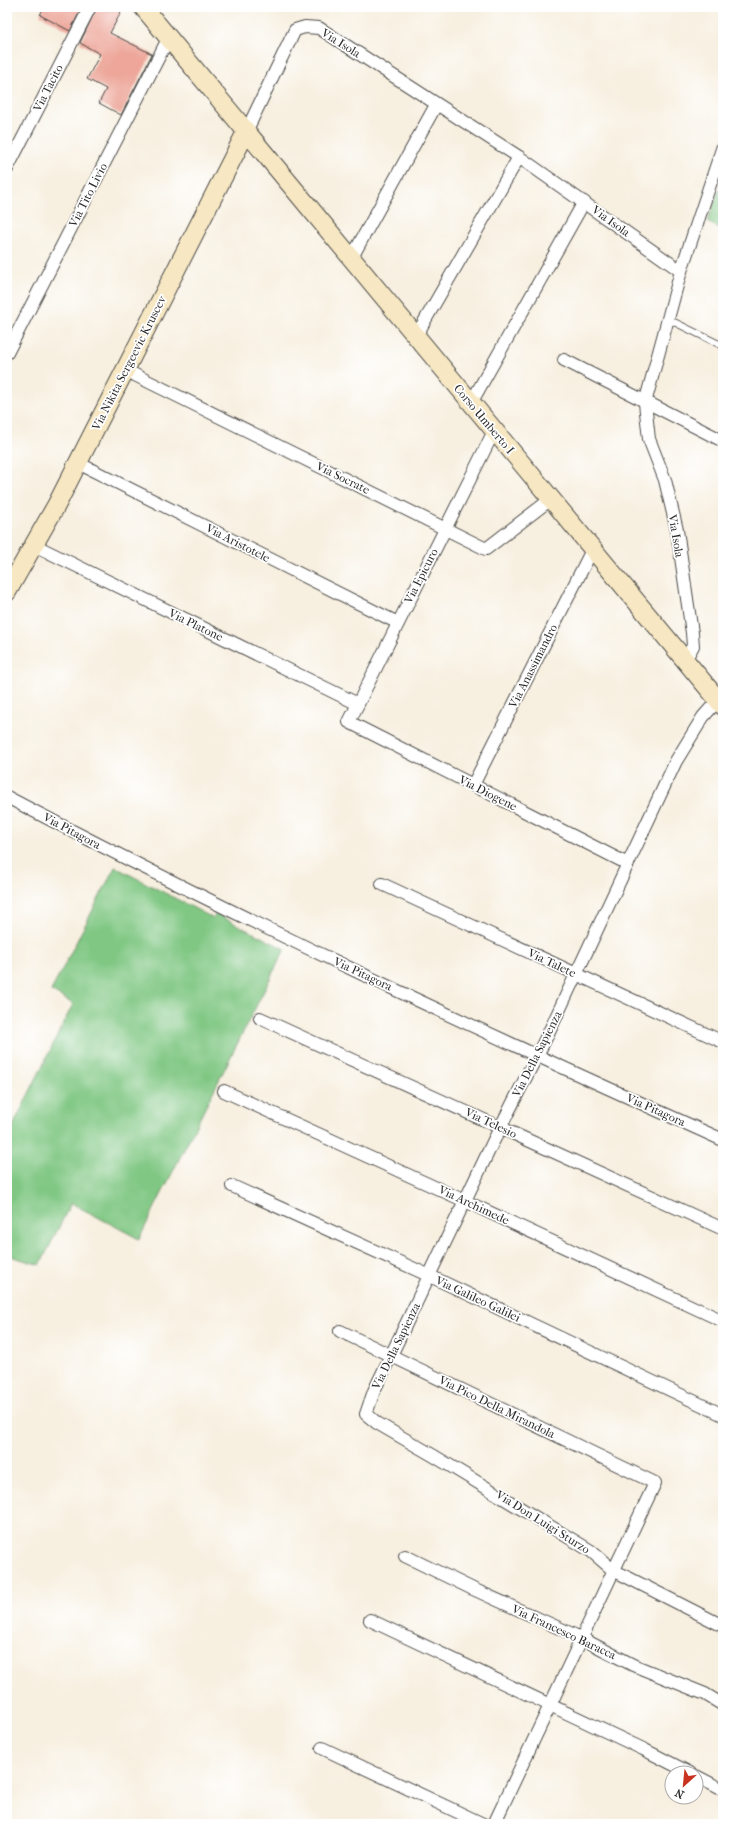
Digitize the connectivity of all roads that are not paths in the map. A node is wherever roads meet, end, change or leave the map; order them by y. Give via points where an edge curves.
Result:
1 (90, 7) edge
2 (143, 7) edge
3 (169, 38) junction
4 (436, 104) junction
5 (246, 132) junction
6 (723, 146) edge
7 (520, 157) junction
8 (7, 169) edge
9 (584, 202) junction
10 (351, 259) junction
11 (681, 271) junction
12 (668, 318) junction
13 (416, 336) junction
14 (723, 346) edge
15 (7, 353) edge
16 (564, 360) dead end
17 (125, 370) junction
18 (645, 402) junction
19 (471, 403) junction
20 (494, 431) junction
21 (723, 441) edge
22 (78, 463) junction
23 (551, 499) junction
24 (445, 529) junction
25 (34, 546) junction
26 (592, 548) junction
27 (7, 592) edge
28 (398, 623) junction
29 (685, 660) junction
30 (720, 703) edge
31 (358, 704) junction
32 (349, 722) joint
33 (473, 785) junction
34 (7, 797) edge
35 (628, 864) junction
36 (382, 884) dead end
37 (576, 974) junction
38 (260, 1018) dead end
39 (723, 1042) edge
40 (537, 1056) junction
41 (224, 1091) dead end
42 (500, 1128) junction
43 (723, 1140) edge
44 (232, 1186) dead end
45 (465, 1201) junction
46 (723, 1229) edge
47 (430, 1276) junction
48 (723, 1321) edge
49 (340, 1331) dead end
50 (392, 1357) junction
51 (366, 1414) joint
52 (723, 1415) edge
53 (405, 1556) dead end
54 (613, 1570) junction
55 (370, 1620) dead end
56 (723, 1626) edge
57 (581, 1638) junction
58 (723, 1705) edge
59 (550, 1706) junction
60 (322, 1748) dead end
61 (673, 1765) edge
62 (704, 1780) edge
63 (723, 1790) edge
64 (483, 1824) edge
65 (494, 1824) edge

1 - 8 street, Via Tacito
2 - 3 street, Corso Umberto I
3 - 5 street, Corso Umberto I
3 - 15 street, Via Tito Livio
4 - 5 street, Via Isola via 319,28 305,27 295,30
4 - 7 street, Via Isola
4 - 10 street
5 - 10 street, Corso Umberto I
5 - 17 street, Via Nikita Sergeevic Kruscev
6 - 11 street
7 - 9 street, Via Isola
7 - 13 street
9 - 11 street, Via Isola
9 - 19 street
10 - 13 street, Corso Umberto I
11 - 12 street, Via Isola
12 - 14 lane
12 - 18 street, Via Isola
13 - 19 street, Corso Umberto I
16 - 18 street
17 - 22 street, Via Nikita Sergeevic Kruscev
17 - 24 street, Via Socrate
18 - 21 street
18 - 29 street, Via Isola via 649,439 665,480 677,530 693,646
19 - 20 street, Corso Umberto I
20 - 23 street, Corso Umberto I
20 - 24 street, Via Epicuro
22 - 25 street, Via Nikita Sergeevic Kruscev
22 - 28 street, Via Aristotele
23 - 24 street, Via Socrate via 486,549
23 - 26 street, Corso Umberto I
24 - 28 street, Via Epicuro
25 - 27 street, Via Nikita Sergeevic Kruscev
25 - 31 street, Via Platone
26 - 29 street, Corso Umberto I
26 - 33 street, Via Anassimandro
28 - 31 street, Via Epicuro
29 - 30 street, Corso Umberto I
30 - 35 street, Via Della Sapienza via 703,717 676,761
31 - 32 street, Via Epicuro
32 - 33 street, Via Diogene
33 - 35 street, Via Diogene
34 - 40 street, Via Pitagora via 109,851
35 - 37 street, Via Della Sapienza
36 - 37 street, Via Talete
37 - 39 street, Via Talete
37 - 40 street, Via Della Sapienza
38 - 42 street, Via Telesio
40 - 42 street, Via Della Sapienza
40 - 43 street, Via Pitagora
41 - 45 street, Via Archimede
42 - 45 street, Via Della Sapienza
42 - 46 street, Via Telesio
44 - 47 street, Via Galileo Galilei
45 - 47 street, Via Della Sapienza
45 - 48 street, Via Archimede
47 - 50 street, Via Della Sapienza
47 - 52 street, Via Galileo Galilei
49 - 50 street, Via Pico Della Mirandola
50 - 51 street, Via Della Sapienza via 374,1391
50 - 54 street, Via Pico Della Mirandola via 655,1482
51 - 54 street, Via Don Luigi Sturzo via 378,1424 591,1551
53 - 57 street, Via Francesco Baracca
54 - 56 street, Via Don Luigi Sturzo
54 - 57 street
55 - 59 street
57 - 58 street, Via Francesco Baracca via 633,1664 705,1694
57 - 59 street
59 - 61 street
59 - 65 street
60 - 64 street
62 - 63 street

